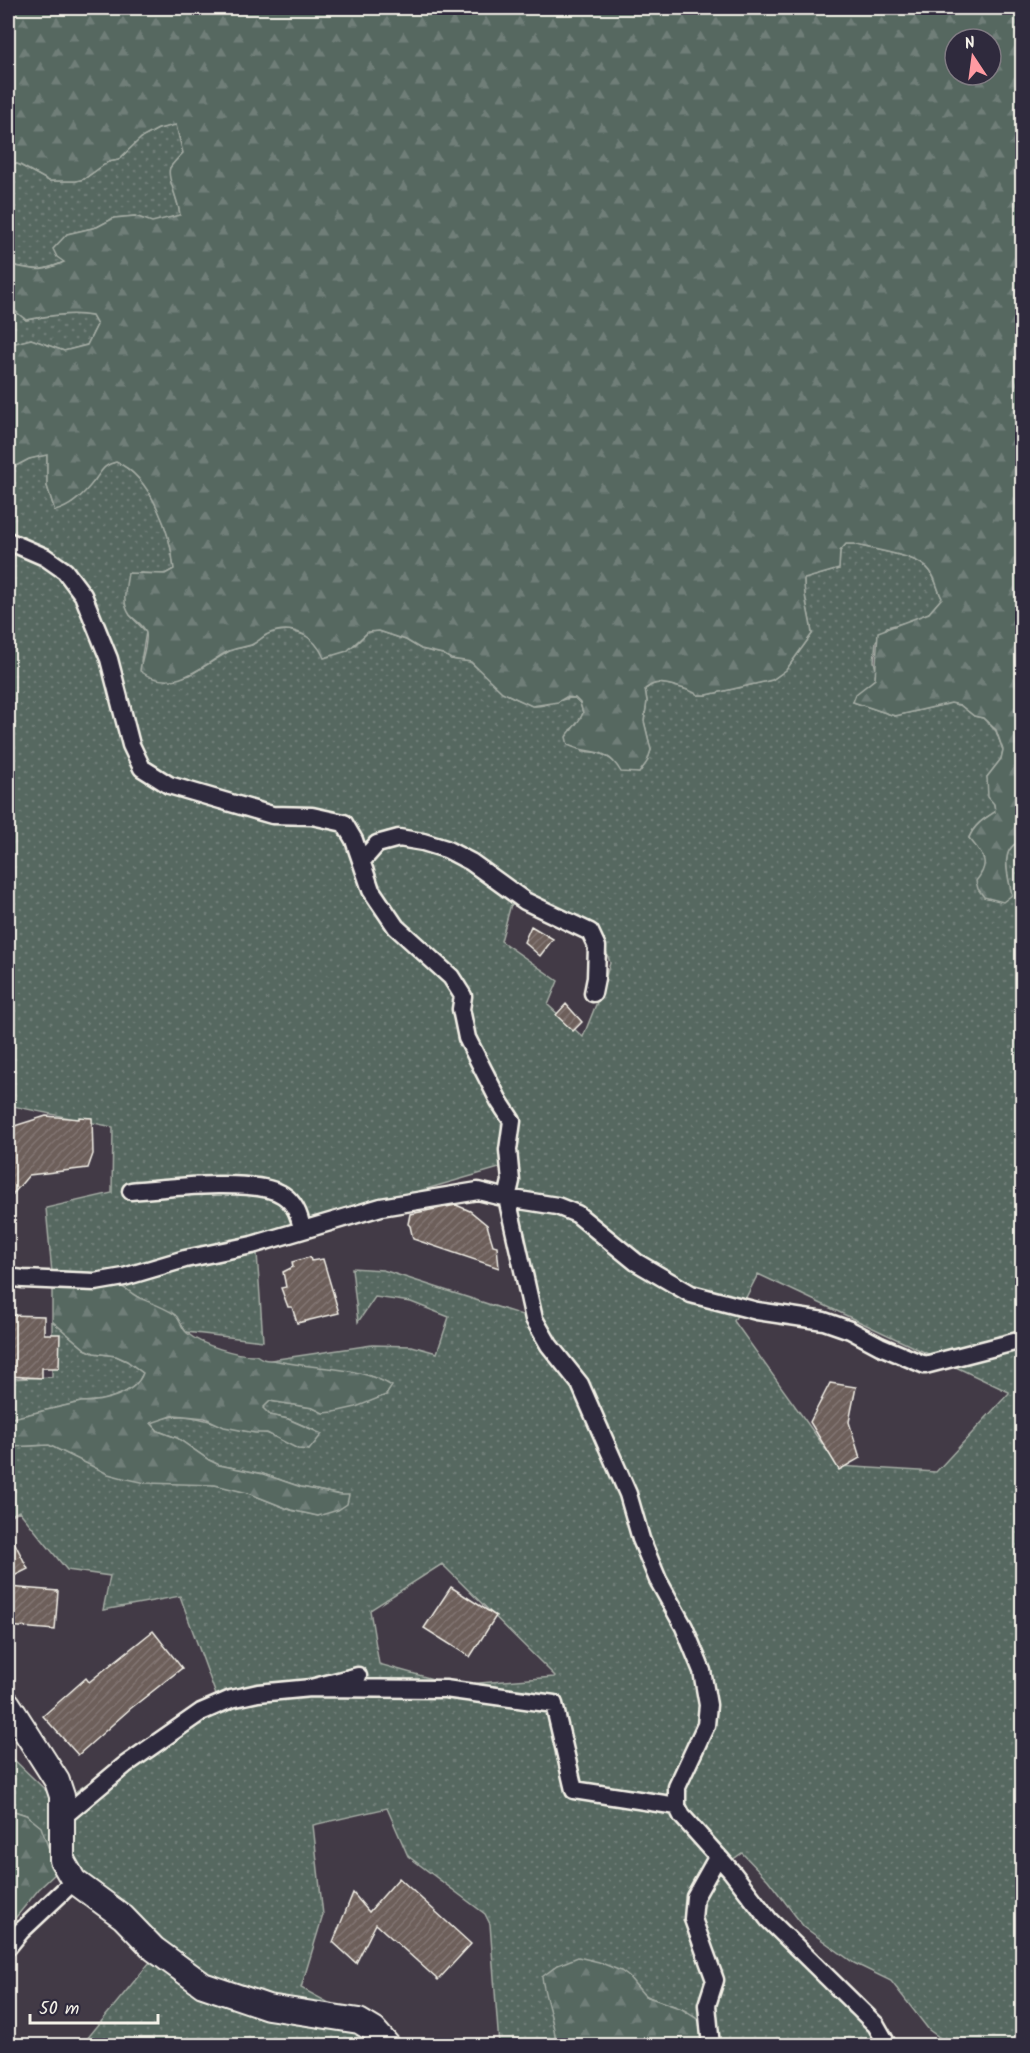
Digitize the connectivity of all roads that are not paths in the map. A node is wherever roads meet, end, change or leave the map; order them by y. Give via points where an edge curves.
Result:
1 (8, 541) edge
2 (362, 861) junction
3 (592, 993) dead end
4 (131, 1191) dead end
5 (507, 1198) junction
6 (302, 1230) junction
7 (8, 1277) edge
8 (1023, 1340) edge
9 (358, 1676) dead end
10 (311, 1688) junction
11 (8, 1704) edge
12 (677, 1806) junction
13 (63, 1815) junction
14 (718, 1856) junction
15 (74, 1881) junction
16 (8, 1947) edge
17 (388, 2046) edge
18 (711, 2046) edge
19 (888, 2046) edge

1 - 2 street via 45,557 65,571 82,595 109,659 131,745 142,768 169,785 272,815 312,816 344,824
2 - 3 street via 377,844 399,838 446,849 471,862 525,901 590,932 597,947
2 - 5 street via 371,890 396,927 451,977 463,996 461,1009 467,1038 512,1121
4 - 6 street via 227,1185 272,1190 293,1205
5 - 6 street via 478,1191 432,1198 381,1207
5 - 8 street via 557,1206 578,1214 636,1262 691,1294 824,1321 925,1365
5 - 12 street via 534,1319 580,1384 628,1494 658,1580 702,1671 708,1705 706,1725 677,1787
6 - 7 street via 124,1277 62,1281
9 - 10 street
10 - 12 street via 445,1689 554,1704 574,1790
10 - 13 street via 258,1693 201,1712
11 - 13 street via 57,1781
12 - 14 street
13 - 15 street via 62,1860
14 - 18 street via 695,1898 693,1919 715,1980 707,2005
14 - 19 street via 770,1920 876,2025
15 - 16 street
15 - 17 street via 202,1985 268,2007 358,2021 374,2030

